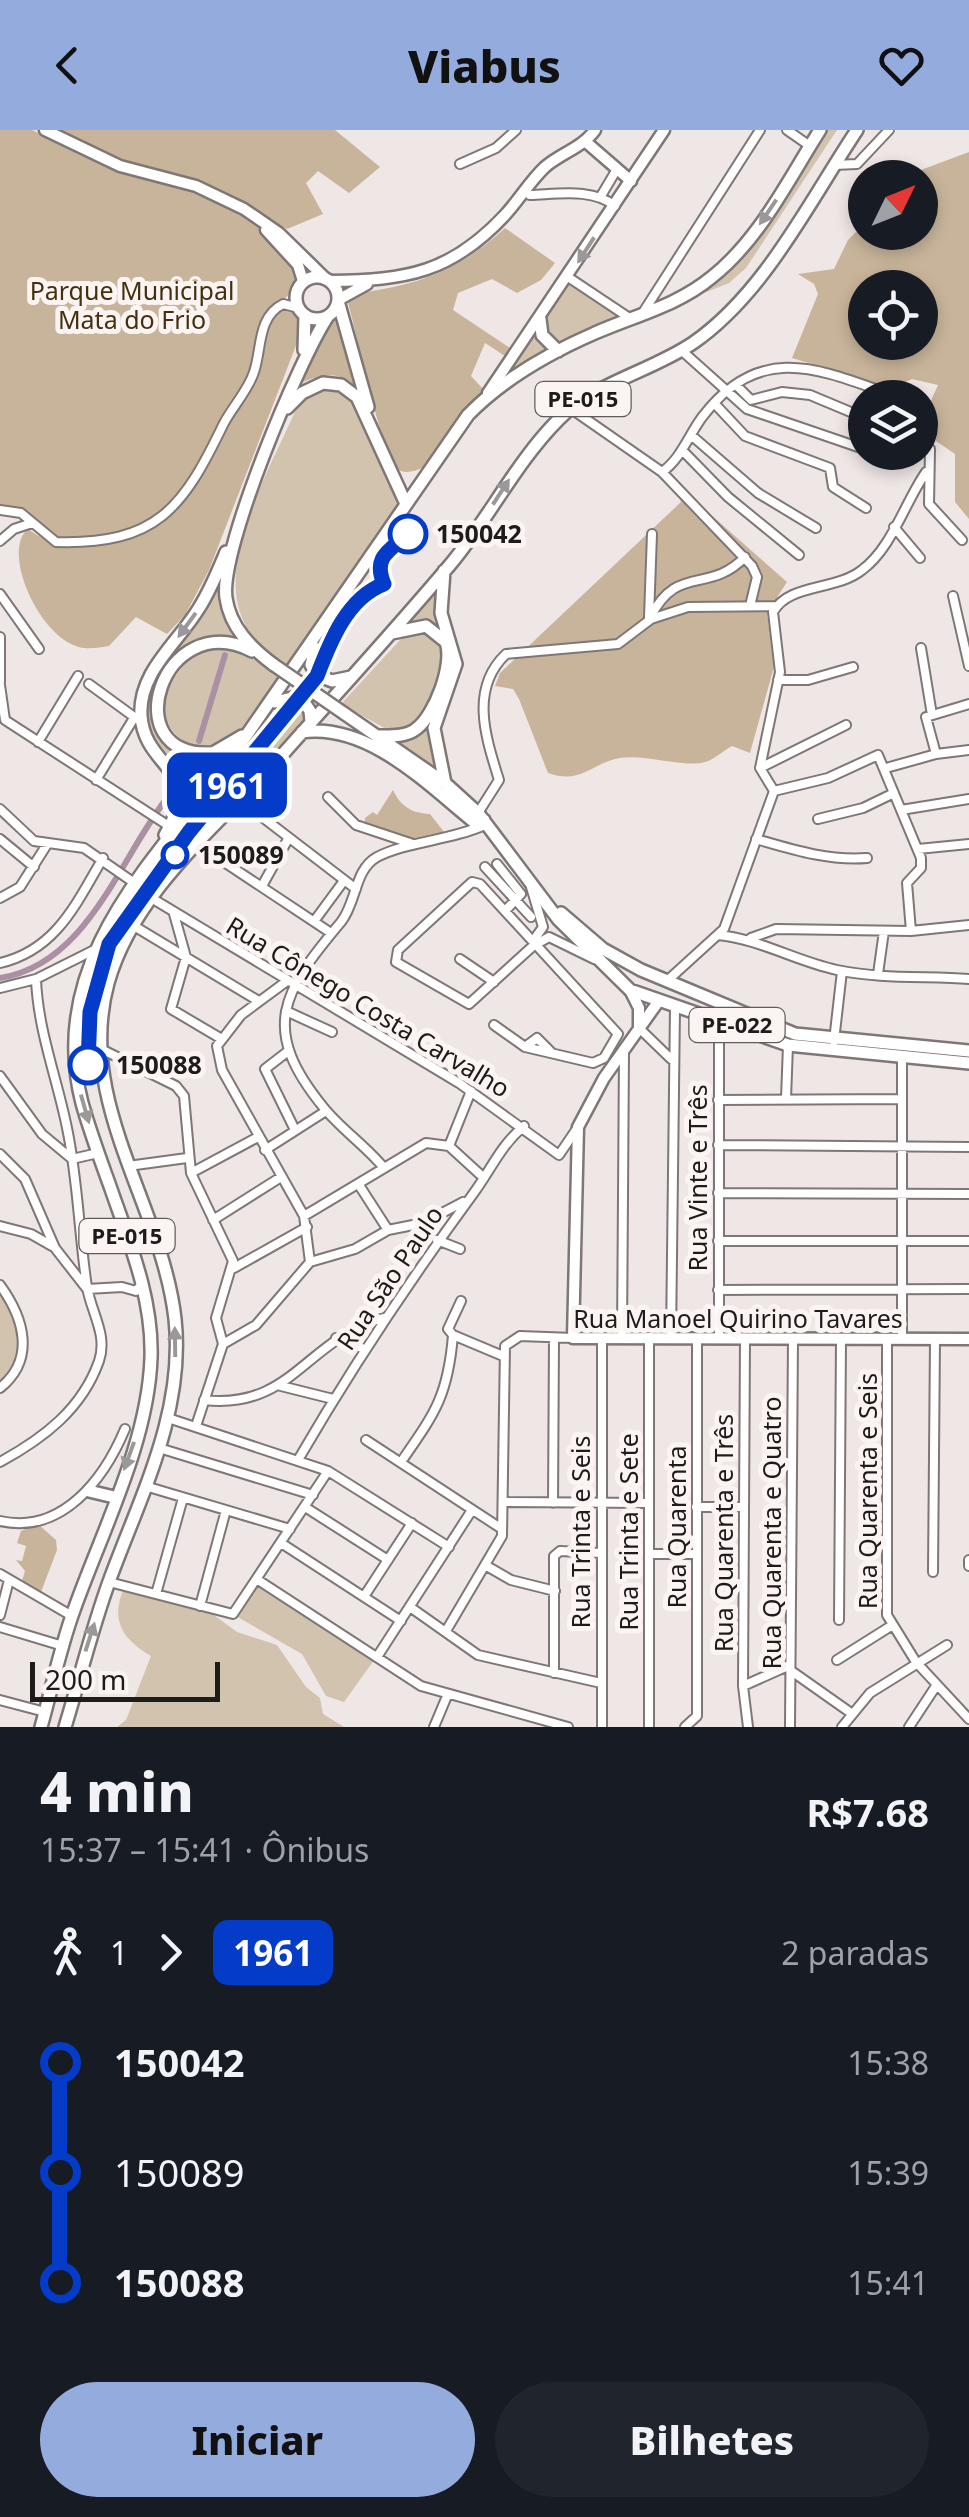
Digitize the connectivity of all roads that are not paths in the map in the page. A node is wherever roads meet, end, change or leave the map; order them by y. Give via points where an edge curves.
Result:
1 (45, 130) edge
2 (516, 130) edge
3 (664, 130) edge
4 (760, 130) edge
5 (787, 130) edge
6 (820, 130) edge
7 (857, 130) edge
8 (889, 130) edge
9 (591, 135) edge
10 (810, 146) junction
11 (460, 164) dead end
12 (834, 165) junction
13 (618, 169) junction
14 (631, 182) junction
15 (530, 194) dead end
16 (601, 196) junction
17 (615, 206) junction
18 (244, 208) junction
19 (568, 277) junction
20 (328, 279) junction
21 (386, 279) junction
22 (304, 281) junction
23 (338, 301) junction
24 (300, 306) junction
25 (328, 316) junction
26 (636, 318) junction
27 (540, 319) junction
28 (681, 350) junction
29 (558, 351) junction
30 (301, 367) junction
31 (848, 381) edge
32 (732, 388) junction
33 (485, 398) junction
34 (714, 403) junction
35 (570, 408) junction
36 (284, 411) junction
37 (848, 411) edge
38 (373, 430) junction
39 (690, 435) junction
40 (848, 443) edge
41 (682, 450) junction
42 (434, 465) junction
43 (390, 469) junction
44 (662, 472) junction
45 (926, 472) joint
46 (406, 504) junction
47 (866, 508) dead end
48 (0, 510) edge
49 (32, 523) junction
50 (894, 527) junction
51 (816, 528) dead end
52 (652, 534) dead end
53 (232, 539) junction
54 (962, 540) dead end
55 (0, 541) edge
56 (798, 555) dead end
57 (745, 557) junction
58 (920, 558) dead end
59 (444, 570) junction
60 (0, 594) edge
61 (952, 596) dead end
62 (750, 606) junction
63 (776, 606) junction
64 (648, 621) junction
65 (387, 635) junction
66 (0, 637) edge
67 (318, 638) junction
68 (40, 648) dead end
69 (921, 648) dead end
70 (261, 656) junction
71 (853, 666) dead end
72 (969, 666) edge
73 (78, 676) dead end
74 (353, 676) junction
75 (778, 680) junction
76 (0, 683) edge
77 (89, 684) dead end
78 (271, 704) junction
79 (969, 704) edge
80 (932, 716) junction
81 (138, 720) junction
82 (846, 724) dead end
83 (253, 727) junction
84 (306, 727) junction
85 (378, 736) junction
86 (38, 742) junction
87 (969, 750) edge
88 (936, 754) junction
89 (760, 768) junction
90 (886, 768) junction
91 (219, 776) junction
92 (96, 780) junction
93 (445, 783) junction
94 (774, 791) junction
95 (894, 794) junction
96 (328, 797) dead end
97 (969, 799) edge
98 (240, 800) junction
99 (0, 808) edge
100 (901, 810) junction
101 (201, 818) dead end
102 (483, 819) junction
103 (818, 819) dead end
104 (215, 824) junction
105 (172, 828) junction
106 (288, 839) junction
107 (756, 839) junction
108 (0, 840) edge
109 (197, 844) junction
110 (969, 844) edge
111 (416, 845) junction
112 (46, 846) junction
113 (918, 850) junction
114 (177, 852) dead end
115 (103, 858) junction
116 (868, 858) dead end
117 (497, 864) dead end
118 (34, 867) junction
119 (485, 867) dead end
120 (530, 881) junction
121 (133, 882) junction
122 (344, 882) junction
123 (262, 886) junction
124 (356, 889) junction
125 (0, 898) edge
126 (152, 899) junction
127 (516, 900) junction
128 (546, 902) junction
129 (505, 911) junction
130 (174, 914) junction
131 (531, 917) dead end
132 (315, 920) junction
133 (969, 925) edge
134 (134, 926) junction
135 (884, 931) junction
136 (911, 932) junction
137 (332, 933) junction
138 (718, 936) junction
139 (751, 938) junction
140 (535, 943) junction
141 (94, 950) junction
142 (186, 957) junction
143 (460, 959) dead end
144 (597, 960) junction
145 (0, 963) edge
146 (641, 970) junction
147 (842, 971) junction
148 (878, 974) junction
149 (36, 979) junction
150 (969, 979) edge
151 (668, 980) junction
152 (494, 982) junction
153 (290, 983) junction
154 (0, 988) edge
155 (630, 990) junction
156 (702, 994) junction
157 (257, 1000) junction
158 (658, 1002) junction
159 (675, 1007) junction
160 (695, 1010) junction
161 (286, 1011) junction
162 (719, 1018) junction
163 (494, 1024) dead end
164 (639, 1028) junction
165 (332, 1032) dead end
166 (220, 1038) junction
167 (834, 1041) junction
168 (788, 1045) junction
169 (100, 1048) junction
170 (624, 1049) junction
171 (969, 1051) edge
172 (287, 1052) junction
173 (902, 1058) junction
174 (671, 1059) junction
175 (969, 1064) edge
176 (0, 1076) edge
177 (471, 1091) junction
178 (901, 1098) junction
179 (786, 1099) junction
180 (718, 1100) junction
181 (326, 1111) junction
182 (524, 1126) junction
183 (578, 1128) junction
184 (295, 1130) junction
185 (258, 1138) junction
186 (718, 1145) junction
187 (449, 1146) junction
188 (902, 1146) junction
189 (969, 1147) edge
190 (265, 1150) junction
191 (98, 1152) junction
192 (0, 1154) edge
193 (187, 1158) junction
194 (72, 1159) junction
195 (128, 1166) junction
196 (384, 1168) junction
197 (190, 1174) junction
198 (281, 1176) junction
199 (484, 1178) junction
200 (107, 1179) junction
201 (359, 1185) junction
202 (718, 1192) junction
203 (138, 1193) junction
204 (903, 1194) junction
205 (969, 1194) edge
206 (114, 1197) junction
207 (470, 1199) junction
208 (304, 1216) junction
209 (213, 1220) junction
210 (0, 1226) edge
211 (307, 1227) junction
212 (388, 1230) junction
213 (437, 1240) junction
214 (718, 1241) junction
215 (902, 1242) junction
216 (969, 1242) edge
217 (56, 1248) junction
218 (460, 1249) dead end
219 (310, 1262) junction
220 (234, 1268) junction
221 (143, 1283) junction
222 (0, 1285) edge
223 (903, 1288) junction
224 (88, 1289) junction
225 (969, 1289) edge
226 (718, 1290) junction
227 (461, 1302) dead end
228 (384, 1318) junction
229 (453, 1334) junction
230 (335, 1337) junction
231 (622, 1337) junction
232 (554, 1338) junction
233 (574, 1338) junction
234 (602, 1338) junction
235 (649, 1338) junction
236 (671, 1338) junction
237 (697, 1338) junction
238 (719, 1338) junction
239 (745, 1338) junction
240 (793, 1339) junction
241 (840, 1339) junction
242 (887, 1339) junction
243 (902, 1339) junction
244 (935, 1340) junction
245 (969, 1340) edge
246 (222, 1344) junction
247 (364, 1349) junction
248 (503, 1356) junction
249 (280, 1386) junction
250 (0, 1388) edge
251 (333, 1399) junction
252 (204, 1400) junction
253 (168, 1418) junction
254 (196, 1426) junction
255 (125, 1429) dead end
256 (366, 1440) dead end
257 (159, 1448) junction
258 (298, 1460) junction
259 (0, 1462) edge
260 (401, 1462) junction
261 (328, 1471) junction
262 (145, 1486) junction
263 (89, 1490) junction
264 (313, 1496) junction
265 (114, 1497) junction
266 (183, 1498) junction
267 (503, 1502) junction
268 (553, 1503) junction
269 (602, 1504) junction
270 (648, 1504) junction
271 (305, 1507) junction
272 (696, 1507) junction
273 (744, 1507) junction
274 (226, 1510) junction
275 (472, 1510) junction
276 (0, 1521) edge
277 (412, 1522) junction
278 (290, 1528) junction
279 (502, 1529) junction
280 (282, 1543) junction
281 (449, 1546) junction
282 (601, 1553) junction
283 (649, 1554) junction
284 (695, 1554) junction
285 (388, 1560) junction
286 (484, 1565) junction
287 (933, 1572) dead end
288 (4, 1577) edge
289 (258, 1580) junction
290 (109, 1582) junction
291 (554, 1591) junction
292 (80, 1594) junction
293 (156, 1594) junction
294 (364, 1595) junction
295 (102, 1602) junction
296 (200, 1606) junction
297 (410, 1607) junction
298 (0, 1615) edge
299 (72, 1616) junction
300 (839, 1620) dead end
301 (401, 1621) junction
302 (891, 1626) junction
303 (0, 1627) edge
304 (446, 1631) junction
305 (947, 1645) dead end
306 (63, 1646) junction
307 (377, 1657) junction
308 (837, 1660) dead end
309 (916, 1662) junction
310 (790, 1667) junction
311 (554, 1673) junction
312 (601, 1684) junction
313 (744, 1686) junction
314 (936, 1686) junction
315 (447, 1696) junction
316 (0, 1700) edge
317 (45, 1712) junction
318 (851, 1713) junction
319 (969, 1719) edge
320 (40, 1727) edge
321 (65, 1727) edge
322 (434, 1727) edge
323 (568, 1727) edge
324 (602, 1727) edge
325 (648, 1727) edge
326 (685, 1727) edge
327 (748, 1727) edge
328 (790, 1727) edge
329 (842, 1727) edge
330 (908, 1727) edge

1 - 18 main road via 120,166 196,186
2 - 11 street via 496,148
3 - 14 main road
4 - 26 street
5 - 10 street
6 - 10 highway, PE-015
7 - 12 highway, PE-015
8 - 12 street via 858,164
9 - 13 main road
9 - 21 main road via 546,166 470,250 427,271
10 -> 26 highway, PE-015 via 734,257 701,285
12 - 28 highway, PE-015 via 740,301
13 - 14 main road
13 - 16 street
14 - 17 main road
15 - 16 street
16 - 17 street
17 -> 19 main road
18 - 20 main road
18 - 22 main road via 290,256
19 - 26 street
19 - 27 main road
20 - 21 main road
20 - 22 highway
20 - 23 highway
21 - 23 main road
22 - 24 highway
23 - 25 highway
23 - 38 highway
24 - 25 highway
24 - 30 highway via 308,330
24 - 49 street via 274,310 252,379 206,465 165,514 131,534 63,542
25 - 30 highway
26 - 29 highway, PE-015
27 - 29 highway via 542,335
27 - 33 main road
28 - 32 street
28 - 35 highway, PE-015
29 - 33 highway, PE-015
30 - 36 highway
31 - 32 street via 795,365 767,369
32 - 34 street
32 - 37 street via 750,400 782,392 810,395
32 - 40 street via 748,409
33 - 42 highway, PE-015
34 - 39 street
34 - 47 street via 745,436 830,468 833,487
35 - 44 street
59 -> 35 highway, PE-015 via 530,450
36 - 38 highway via 312,386 341,385 357,397
36 - 53 highway, PE-022
38 - 43 highway
39 - 41 street
39 - 51 street via 748,485
41 - 44 street
41 - 56 street
42 - 43 highway via 413,476
42 - 46 highway, PE-015
43 - 46 highway
44 - 57 street
45 - 50 street
45 - 54 street via 932,510
46 - 67 highway, PE-015
48 - 49 street via 15,510
49 - 55 street
50 - 58 street
50 - 63 street via 859,573 785,597
52 - 64 street
53 - 70 highway, PE-022 via 225,596
53 -> 81 highway via 197,611 147,681
57 - 62 street via 757,572
57 - 64 street via 716,579 673,586
59 - 65 highway, PE-015
59 - 93 highway via 442,613 456,664 434,728
60 - 68 street
61 - 72 street
62 - 63 street
62 - 64 street via 688,607
63 - 75 street via 771,619
64 - 102 street via 630,638 518,650 498,662 484,687 483,714 499,780
65 - 74 highway, PE-015
65 - 85 highway via 426,626 446,642 449,660 420,726
66 - 76 street
67 - 74 highway via 311,665 317,676
67 - 78 highway, PE-015
69 - 80 street
70 - 83 highway via 232,643 207,644 182,658 156,692 164,732 189,752 222,749
70 - 85 highway, PE-022, bridge
71 - 75 street via 808,680
73 - 86 street
74 - 84 highway, PE-015
75 - 89 street
76 - 86 street via 5,720
77 - 81 street
78 - 83 highway, PE-015
78 - 84 highway via 297,695 308,707
79 - 80 street
80 - 88 street via 926,717
81 - 92 street
81 - 105 highway via 180,789
82 - 89 street
83 - 91 highway, PE-015
84 - 98 highway, PE-015
84 - 102 highway via 353,736 473,821
85 - 93 highway, PE-022
86 - 92 street
87 - 88 street
88 - 90 street
89 - 94 street
90 - 94 street via 878,755 828,778
90 - 95 street
91 - 101 highway
91 - 105 highway, PE-015
92 - 105 street
93 - 102 highway, PE-022
94 - 107 street
95 - 100 street
95 - 103 street
96 - 111 street via 356,826
97 - 100 street
98 - 104 highway, PE-015
98 - 106 street
99 - 112 street
100 - 113 street
102 - 111 street via 454,839
102 - 120 highway, PE-022
104 - 109 highway, PE-015
104 - 114 highway
105 - 121 highway, PE-015
106 - 122 street
106 - 123 street
107 - 116 street via 832,860
107 - 138 street
108 - 118 street
109 - 123 street
109 - 126 highway, PE-015
110 - 113 street
111 - 124 street via 374,858
112 - 115 street via 73,844
112 - 118 street
113 - 136 street via 922,866 907,883
115 - 121 street
115 - 145 street via 53,936 36,951
117 - 127 street via 520,890
118 - 125 street via 20,887
119 - 127 street
120 - 128 highway, PE-022
120 - 140 street via 543,927
121 - 141 highway, PE-015
122 - 124 street
122 - 132 street
123 - 132 street
124 - 137 street
126 - 130 street, Rua Cônego Costa Carvalho
126 - 134 highway, PE-015
127 - 129 street
127 - 131 street
128 - 144 highway, PE-022
128 - 146 highway, PE-022 via 603,949
129 - 140 street
129 - 152 street via 472,882 395,954 396,962 469,1004
130 - 142 street
130 - 153 street, Rua Cônego Costa Carvalho
132 - 137 street
133 - 136 street
134 - 142 street
134 - 169 highway, PE-015 via 108,982
135 - 136 street
135 - 139 street via 776,930
135 - 148 street
137 - 153 street
138 - 139 street
138 - 151 street
139 - 147 street
140 - 144 street via 553,937
140 - 152 street
140 - 163 street via 618,1034 596,1062 586,1053 577,1060 554,1054 537,1038 525,1047
141 - 149 street
141 -> 191 highway, PE-015 via 76,1044 82,1102
142 - 157 street
142 - 166 street via 170,1009
143 - 152 street
144 - 155 highway, PE-022
146 - 151 highway, PE-022
146 - 155 highway via 628,974
147 - 148 street
147 - 167 street
148 - 150 street
149 - 154 street
149 - 194 street via 39,1020
151 - 156 highway, PE-022
153 - 157 street
153 - 161 street
153 - 177 street, Rua Cônego Costa Carvalho
155 - 158 highway, PE-022
155 - 164 main road
156 - 160 highway
156 - 167 highway, PE-022 via 766,1024
157 - 166 street
158 - 159 highway, PE-022
158 - 164 main road
159 - 160 highway, PE-022
159 - 174 street
160 - 162 highway, PE-022
161 - 165 street
161 - 172 street
162 - 168 highway, PE-022
162 - 180 street, Rua Vinte e Três
164 - 170 main road
164 - 174 street
166 - 185 street via 222,1070
167 - 171 highway, PE-022
168 - 173 highway, PE-022
168 - 179 street
169 - 193 street via 181,1091
169 - 195 highway, PE-015
170 - 183 main road
170 - 231 street
172 - 181 street
172 - 184 street via 265,1069
173 - 175 highway, PE-022
173 - 178 street
174 - 236 street
176 - 194 street via 42,1134
177 - 182 street, Rua Cônego Costa Carvalho
177 - 187 street
178 - 179 street
178 - 188 street
179 - 180 street
180 - 186 street, Rua Vinte e Três
181 - 184 street
181 - 196 street
182 - 183 street, Rua Cônego Costa Carvalho via 559,1155
182 - 199 street, Rua São Paulo
183 - 233 main road
184 - 190 street
185 - 190 street
185 - 197 street
186 - 188 street
186 - 202 street, Rua Vinte e Três
187 - 196 street via 426,1142
187 - 199 street
188 - 189 street
188 - 204 street
190 - 198 street
191 - 194 street
191 - 200 highway, PE-015
192 - 217 street via 25,1179
193 - 195 street
193 - 197 street
194 - 224 street
195 - 200 highway via 120,1178
195 - 203 highway, PE-015
196 - 201 street
197 - 209 street
198 - 208 street
198 - 209 street
199 - 207 street, Rua São Paulo
200 - 206 highway, PE-015
201 - 208 street
201 - 212 street
202 - 204 street
202 - 214 street, Rua Vinte e Três
203 - 206 highway via 123,1190
253 -> 203 highway, PE-015 via 175,1318
204 - 205 street
204 - 215 street
206 - 221 highway, PE-015
207 - 212 street via 422,1223
207 - 213 street, Rua São Paulo
208 - 211 street
209 - 220 street
210 - 217 street
211 - 219 street
211 - 220 street
212 - 219 street
213 - 218 street
213 - 228 street, Rua São Paulo
214 - 215 street
214 - 226 street, Rua Vinte e Três
215 - 216 street
215 - 223 street
217 - 224 street
219 - 246 street via 256,1326
220 - 246 street via 216,1318
221 - 224 street via 136,1291
221 -> 265 highway, PE-015 via 149,1384
222 - 250 street via 22,1323 24,1343 16,1371
223 - 225 street
223 - 226 street
223 - 243 street
224 - 259 street via 102,1338 89,1383 67,1416
226 - 238 street, Rua Vinte e Três
227 - 229 street via 448,1329
228 - 230 street
228 - 247 street, Rua São Paulo
229 - 248 street
229 - 260 street via 444,1396
230 - 247 street
230 - 249 street
231 - 234 main road, Rua Manoel Quirino Tavares
231 - 235 main road, Rua Manoel Quirino Tavares
232 - 233 street, Rua Manoel Quirino Tavares
232 - 248 street, Rua Manoel Quirino Tavares via 520,1336 508,1341
232 - 268 street
233 - 234 main road, Rua Manoel Quirino Tavares
234 - 269 street, Rua Trinta e Seis
235 - 236 main road, Rua Manoel Quirino Tavares
235 - 270 street, Rua Trinta e Sete
236 - 237 main road, Rua Manoel Quirino Tavares
237 - 238 main road, Rua Manoel Quirino Tavares
237 - 272 street, Rua Quarenta
238 - 239 main road, Rua Manoel Quirino Tavares
239 - 240 main road, Rua Manoel Quirino Tavares
239 - 273 street, Rua Quarenta e Três
240 - 241 main road, Rua Manoel Quirino Tavares
240 - 310 street, Rua Quarenta e Quatro
241 - 242 main road, Rua Manoel Quirino Tavares
241 - 300 street
242 - 243 main road, Rua Manoel Quirino Tavares
242 - 302 street, Rua Quarenta e Seis
243 - 244 main road, Rua Manoel Quirino Tavares
244 - 245 main road, Rua Manoel Quirino Tavares
244 - 287 street
246 - 252 street
247 - 251 street, Rua São Paulo
248 - 267 street
249 - 251 street
249 - 252 street via 240,1402
251 - 258 street, Rua São Paulo
252 - 254 street
253 - 254 street
253 - 257 highway, PE-015
254 - 258 street
255 - 263 street via 111,1463
256 - 260 street
257 - 262 highway, PE-015
257 - 264 street
258 - 261 street
260 - 275 street
261 - 264 street
261 - 277 street
262 - 266 street
262 - 290 highway, PE-015
263 - 265 highway
263 - 276 street via 48,1518
264 - 271 street
265 - 292 highway, PE-015
266 - 274 street
266 - 293 street
267 - 268 street
267 - 279 street
268 - 269 street
269 - 270 street
269 - 282 street, Rua Trinta e Seis
270 - 283 street, Rua Trinta e Sete
271 - 278 street
271 - 285 street
272 - 273 street
272 - 284 street, Rua Quarenta
273 - 313 street, Rua Quarenta e Três
274 - 278 street
274 - 296 street
275 - 279 street
275 - 281 street
277 - 281 street
277 - 285 street
278 - 280 street
279 - 286 street
280 - 289 street
280 - 294 street
281 - 297 street
282 - 291 street via 556,1553
282 - 312 street, Rua Trinta e Seis
283 - 284 street
283 - 325 street, Rua Trinta e Sete
284 - 326 street, Rua Quarenta via 697,1716
285 - 294 street
286 - 291 street
286 - 304 street
288 - 298 street
288 - 299 street
289 - 296 street via 230,1614
289 - 307 street
290 - 293 street
290 - 295 highway, PE-015
291 - 311 street
292 - 295 highway via 94,1589
292 - 299 highway, PE-015
293 - 296 street
294 - 301 street
321 -> 295 highway, PE-015
297 - 301 street
297 - 304 street
299 - 306 highway, PE-015
301 - 307 street
302 - 308 street
302 - 309 street, Rua Quarenta e Seis
303 - 306 street
304 - 311 street via 478,1655
305 - 309 street
306 - 317 highway, PE-015
307 - 315 street
309 - 314 street, Rua Quarenta e Seis
309 - 318 street
310 - 313 street
310 - 318 street
310 - 328 street, Rua Quarenta e Quatro
311 - 312 street
312 - 324 street, Rua Trinta e Seis
313 - 327 street, Rua Quarenta e Três
314 - 319 street, Rua Quarenta e Seis
314 - 330 street
315 - 322 street
315 - 323 street
316 - 317 street
317 - 320 highway, PE-015
318 - 329 street

